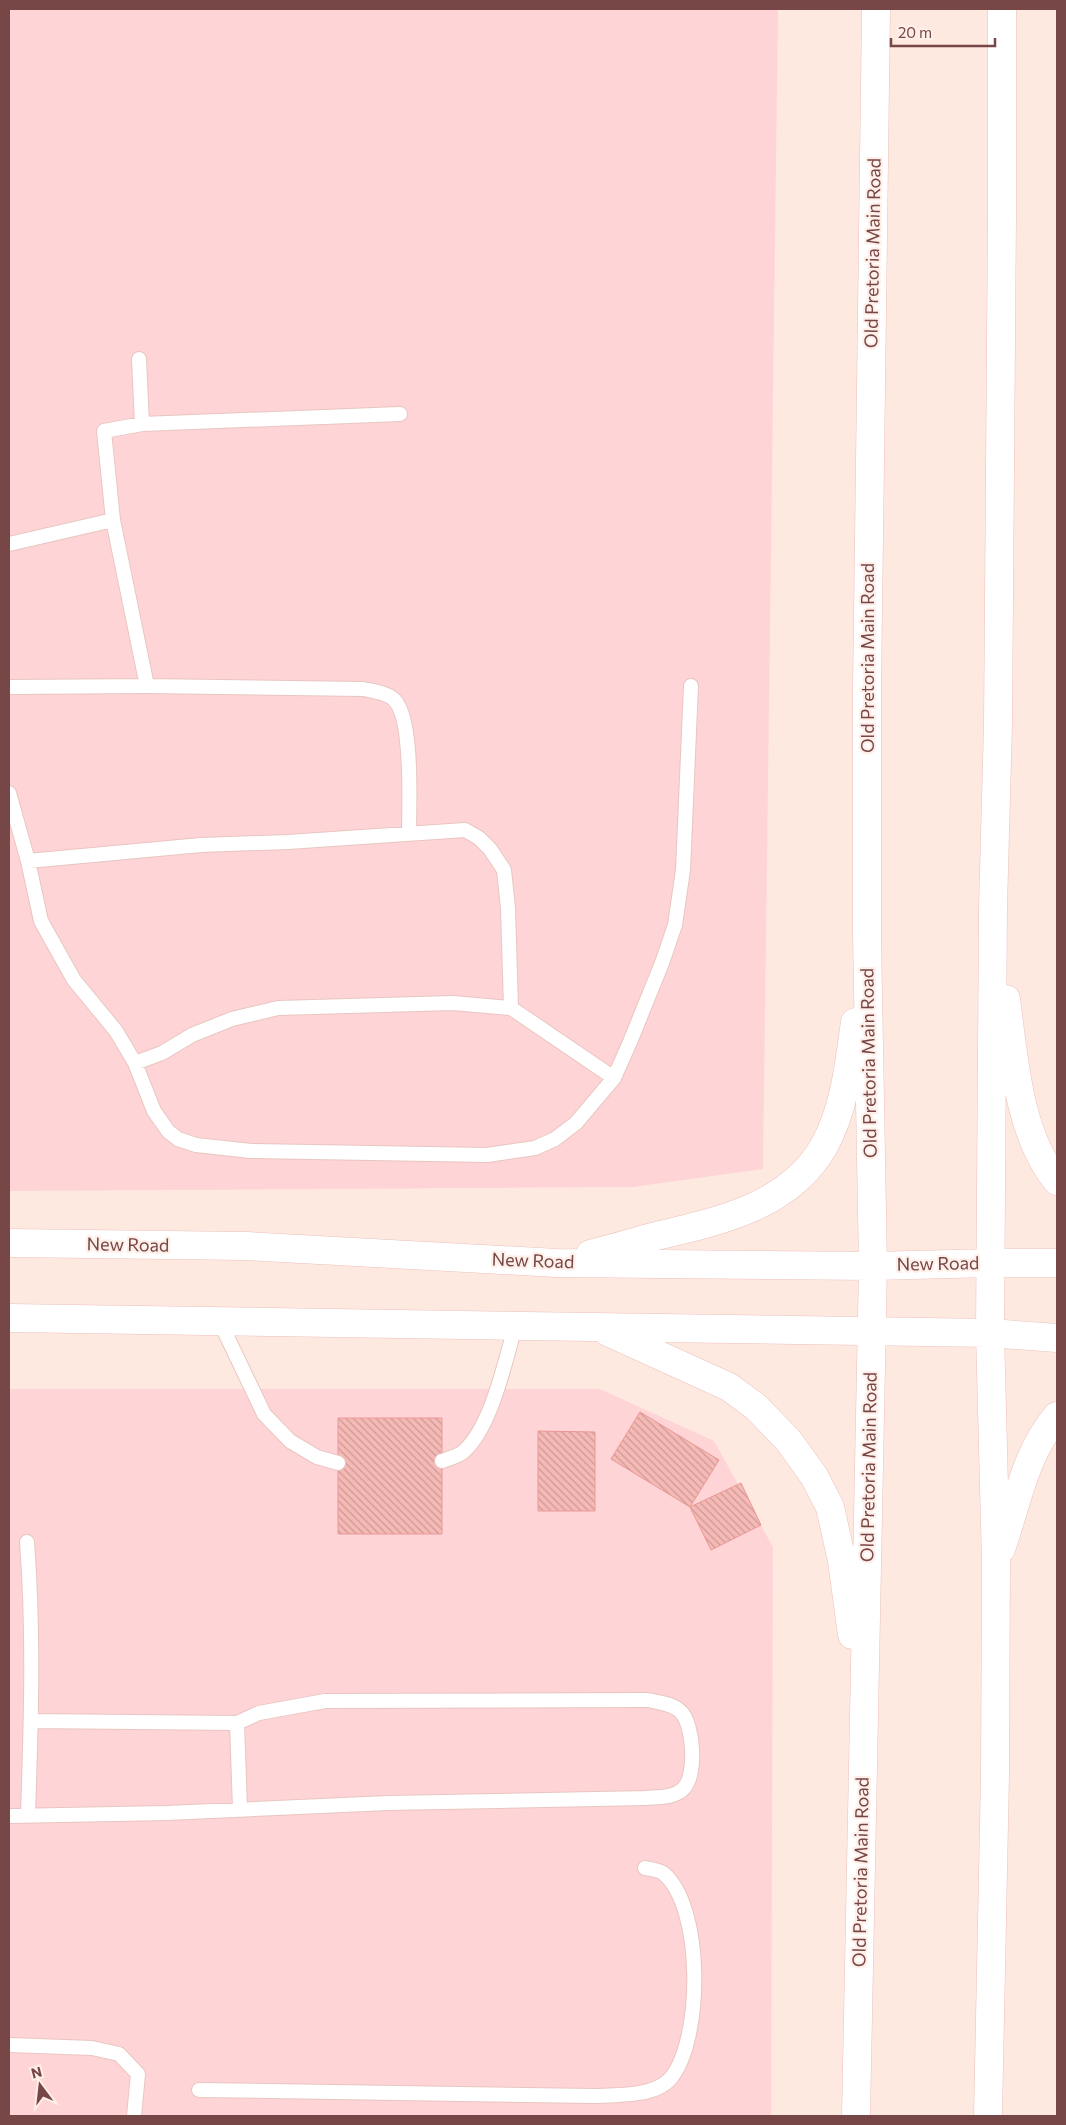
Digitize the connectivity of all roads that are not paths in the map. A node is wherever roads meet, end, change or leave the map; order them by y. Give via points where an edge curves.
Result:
1 (876, 9) edge
2 (1002, 9) edge
3 (140, 360) dead end
4 (400, 414) dead end
5 (142, 424) junction
6 (113, 520) junction
7 (9, 544) edge
8 (147, 686) junction
9 (691, 686) dead end
10 (9, 687) edge
11 (9, 793) edge
12 (409, 833) junction
13 (28, 862) junction
14 (993, 908) junction
15 (867, 936) junction
16 (511, 1008) junction
17 (135, 1063) junction
18 (614, 1078) junction
19 (1057, 1180) edge
20 (9, 1243) edge
21 (557, 1263) junction
22 (991, 1263) junction
23 (1057, 1263) edge
24 (873, 1266) junction
25 (9, 1318) edge
26 (220, 1322) junction
27 (515, 1327) junction
28 (601, 1328) junction
29 (872, 1330) junction
30 (990, 1333) junction
31 (1057, 1338) edge
32 (1057, 1416) edge
33 (442, 1461) dead end
34 (338, 1463) dead end
35 (27, 1542) dead end
36 (996, 1563) junction
37 (32, 1721) junction
38 (237, 1723) junction
39 (864, 1724) junction
40 (240, 1809) junction
41 (9, 1816) edge
42 (28, 1816) junction
43 (645, 1868) dead end
44 (9, 2045) edge
45 (199, 2090) dead end
46 (134, 2116) edge
47 (856, 2116) edge
48 (988, 2116) edge

1 - 15 main road, Old Pretoria Main Road
2 - 14 main road via 998,724
3 - 5 lane
4 - 5 lane
5 - 6 lane via 104,431
6 - 7 lane
6 - 8 lane
8 - 10 lane
8 - 12 lane via 362,689 393,698 404,718 408,742
9 - 18 lane via 683,870 675,925
11 - 13 lane
12 - 13 lane via 201,845
12 - 16 lane via 465,830 490,849 504,870
13 - 17 lane via 41,921 55,948 74,980 116,1031
14 - 19 main road via 1024,1107 1033,1140
14 - 22 main road
15 - 21 main road via 843,1097 824,1146 804,1173 773,1198 740,1213
15 - 24 main road, Old Pretoria Main Road
16 - 17 lane via 453,1003 278,1008 232,1019
16 - 18 lane
17 - 18 lane via 154,1111 178,1139 196,1145 251,1151 487,1155 535,1148 554,1140 576,1123
20 - 21 main road, New Road via 246,1246
21 - 24 main road, New Road
22 - 23 main road, New Road
22 - 24 main road, New Road
22 - 30 main road
24 - 29 main road, Old Pretoria Main Road
25 - 26 main road
26 - 27 main road
26 - 34 lane via 264,1414 290,1441 317,1457
27 - 28 main road
27 - 33 lane via 495,1395 479,1431 463,1453
28 - 29 main road
28 - 39 main road via 729,1387 780,1429 807,1464 830,1507 842,1561
29 - 30 main road
29 - 39 main road, Old Pretoria Main Road
30 - 31 main road
30 - 36 main road
32 - 36 main road via 1028,1464
35 - 37 lane via 32,1606
36 - 48 main road
37 - 38 lane
37 - 42 lane
38 - 40 lane
38 - 40 lane via 259,1713 325,1701 648,1700 681,1711 692,1752 692,1772 688,1783 682,1791 670,1796
39 - 47 main road, Old Pretoria Main Road
40 - 42 lane
41 - 42 lane
43 - 45 lane via 662,1872 679,1896 689,1922 693,1965 694,2003 689,2036 680,2063 669,2080 655,2089 628,2095 593,2096
44 - 46 lane via 92,2048 119,2054 138,2074

